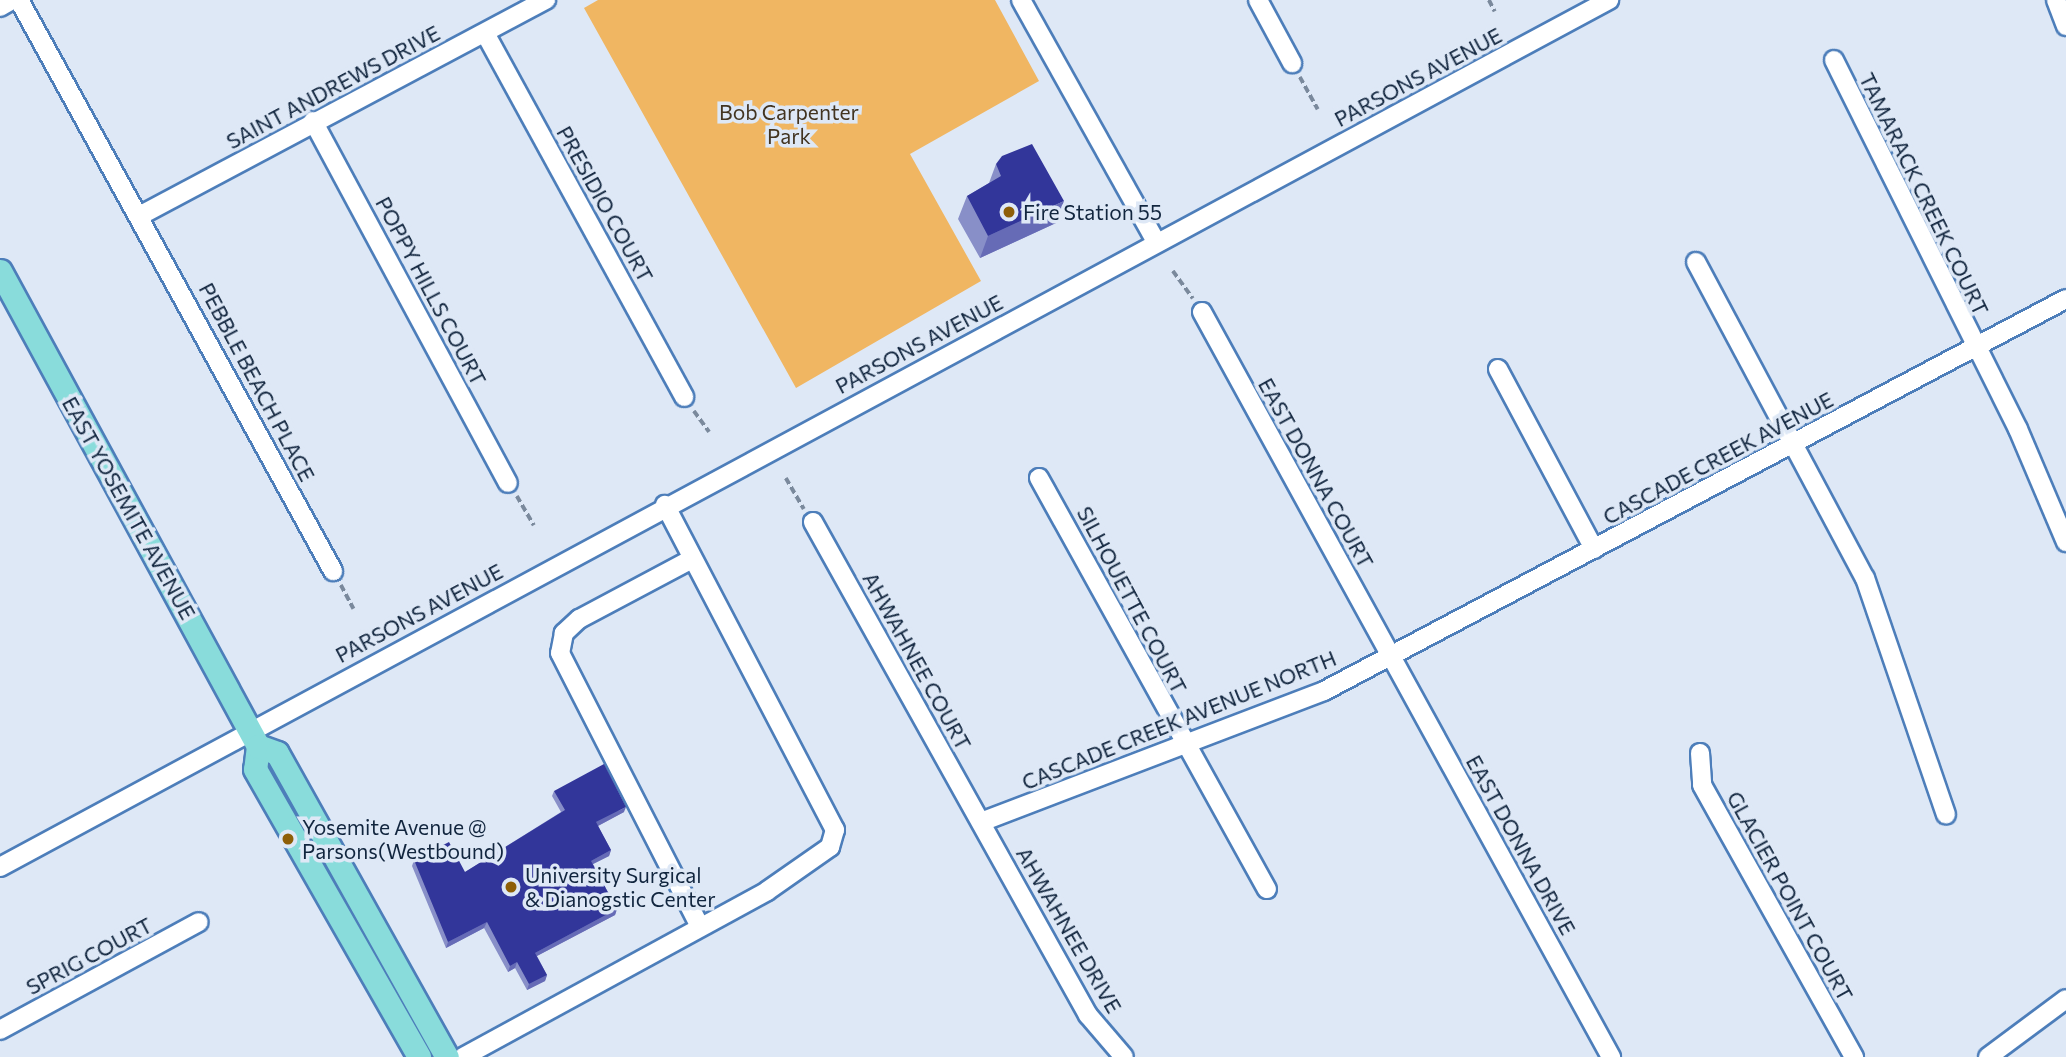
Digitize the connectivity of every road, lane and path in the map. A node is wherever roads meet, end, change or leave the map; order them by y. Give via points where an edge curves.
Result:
1 (12, 0) edge
2 (19, 0) edge
3 (546, 0) edge
4 (1021, 0) edge
5 (1258, 0) edge
6 (1489, 0) edge
7 (1609, 0) edge
8 (2056, 0) edge
9 (0, 7) edge
10 (1495, 12) dead end
11 (2066, 26) edge
12 (485, 33) junction
13 (1834, 60) dead end
14 (1292, 63) joint
15 (1318, 109) dead end
16 (313, 121) junction
17 (141, 215) junction
18 (1157, 243) junction
19 (1696, 262) dead end
20 (0, 271) edge
21 (1173, 271) dead end
22 (2066, 299) edge
23 (1202, 312) joint
24 (1974, 347) junction
25 (1498, 369) dead end
26 (684, 397) joint
27 (709, 432) dead end
28 (1794, 445) junction
29 (786, 478) dead end
30 (1040, 478) dead end
31 (508, 483) joint
32 (666, 505) junction
33 (813, 522) joint
34 (534, 525) dead end
35 (2066, 541) edge
36 (1594, 549) junction
37 (692, 559) junction
38 (333, 571) joint
39 (354, 609) dead end
40 (1391, 656) junction
41 (254, 738) junction
42 (1184, 744) junction
43 (1700, 753) dead end
44 (1946, 815) dead end
45 (981, 822) junction
46 (0, 867) edge
47 (1267, 889) dead end
48 (199, 922) dead end
49 (700, 926) junction
50 (2065, 1004) edge
51 (0, 1030) edge
52 (419, 1057) edge
53 (447, 1057) edge
54 (463, 1057) edge
55 (1124, 1057) edge
56 (1611, 1057) edge
57 (1854, 1057) edge
58 (1988, 1057) edge

1 - 9 street
2 - 17 street, PEBBLE BEACH PLACE
3 - 12 street, SAINT ANDREWS DRIVE
4 - 18 street
5 - 14 street
6 - 10 path
7 - 18 street, PARSONS AVENUE
8 - 11 street
12 - 16 street, SAINT ANDREWS DRIVE
12 - 26 street, PRESIDIO COURT
13 - 24 street, TAMARACK CREEK COURT
14 - 15 path
16 - 17 street, SAINT ANDREWS DRIVE
16 - 31 street, POPPY HILLS COURT
17 - 38 street, PEBBLE BEACH PLACE
18 - 32 street, PARSONS AVENUE
19 - 28 street
20 - 41 main road, EAST YOSEMITE AVENUE
21 - 23 path
22 - 24 street, CASCADE CREEK AVENUE
23 - 40 street, EAST DONNA COURT
24 - 28 street, CASCADE CREEK AVENUE
24 - 35 street, TAMARACK CREEK COURT
25 - 36 street
26 - 27 path
28 - 36 street, CASCADE CREEK AVENUE
28 - 44 street via 1865,578
29 - 33 path
30 - 42 street, SILHOUETTE COURT
31 - 34 path
32 - 37 street
32 - 41 street, PARSONS AVENUE
33 - 45 street, AHWAHNEE COURT
36 - 40 street, CASCADE CREEK AVENUE
37 - 49 street via 579,619 564,634 560,653
37 - 49 street via 835,830 830,847 811,864
38 - 39 path
40 - 42 street, CASCADE CREEK AVENUE NORTH via 1305,700
40 - 56 street, EAST DONNA DRIVE
41 - 46 street, PARSONS AVENUE
41 - 52 main road, EAST YOSEMITE AVENUE via 255,769
41 - 53 main road, EAST YOSEMITE AVENUE via 277,754
42 - 45 street, CASCADE CREEK AVENUE NORTH
42 - 47 street, SILHOUETTE COURT
43 - 57 street, GLACIER POINT COURT via 1702,785
45 - 55 street, AHWAHNEE DRIVE via 1088,1015
48 - 51 street, SPRIG COURT
49 - 54 street
50 - 58 street

